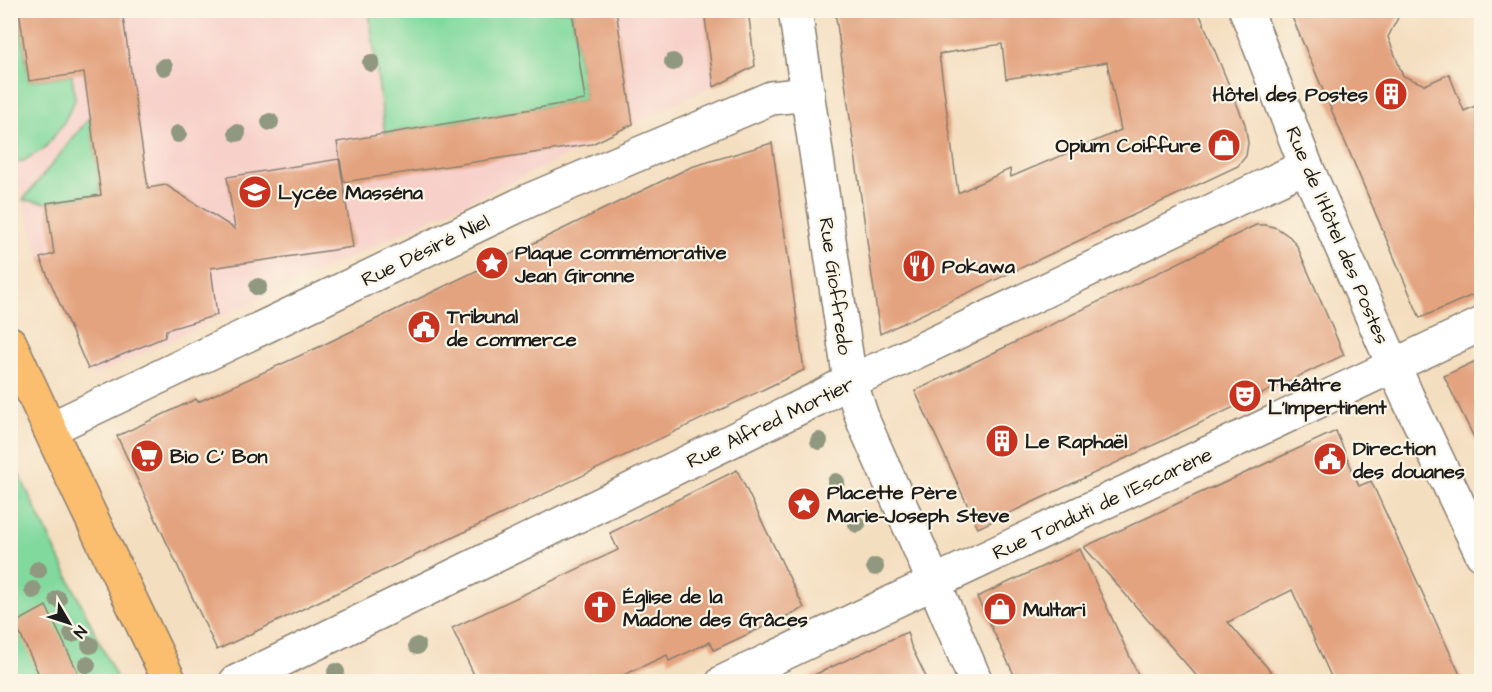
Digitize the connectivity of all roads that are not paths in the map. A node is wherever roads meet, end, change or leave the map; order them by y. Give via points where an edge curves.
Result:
1 (795, 10) edge
2 (1246, 10) edge
3 (808, 94) junction
4 (1306, 166) junction
5 (1482, 324) edge
6 (10, 343) edge
7 (1394, 366) junction
8 (850, 381) junction
9 (50, 429) junction
10 (1482, 554) edge
11 (933, 582) junction
12 (170, 681) edge
13 (236, 681) edge
14 (723, 681) edge
15 (976, 681) edge

1 - 3 street, Rue Gioffredo
2 - 4 street, Rue de l'Hôtel des Postes
3 - 8 street, Rue Gioffredo
3 - 9 street, Rue Désiré Niel via 771,98 530,200
4 - 7 street, Rue de l'Hôtel des Postes
4 - 8 street, Rue Alfred Mortier
5 - 7 street, Rue Tonduti de l'Escarène
6 - 9 main road
7 - 10 street, Rue de l'Hôtel des Postes
7 - 11 street, Rue Tonduti de l'Escarène
8 - 11 street, Rue Gioffredo via 864,423
8 - 13 street, Rue Alfred Mortier
9 - 12 main road
11 - 14 street, Rue Tonduti de l'Escarène
11 - 15 street, Rue Gioffredo

